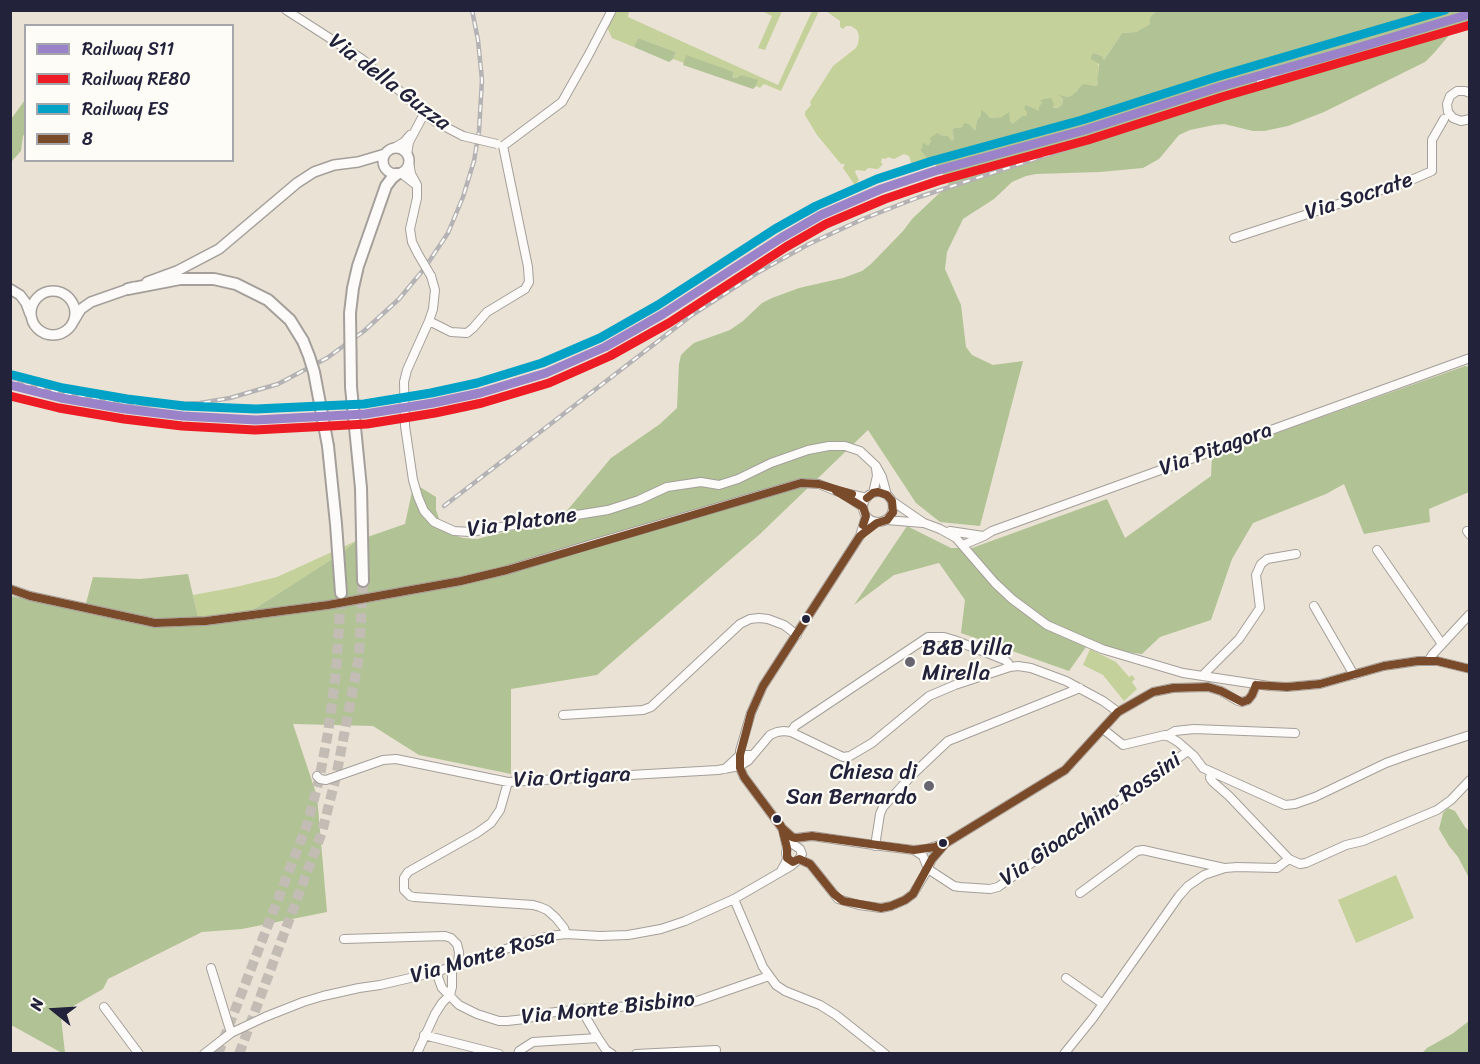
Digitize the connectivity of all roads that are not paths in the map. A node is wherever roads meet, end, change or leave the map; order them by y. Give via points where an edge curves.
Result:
1 (286, 10) edge
2 (612, 10) edge
3 (1470, 93) edge
4 (1447, 108) junction
5 (424, 114) junction
6 (1470, 119) edge
7 (1444, 120) junction
8 (1457, 120) junction
9 (413, 132) junction
10 (500, 145) junction
11 (394, 148) junction
12 (385, 154) junction
13 (408, 158) junction
14 (358, 162) junction
15 (385, 169) junction
16 (399, 174) junction
17 (417, 185) junction
18 (1234, 238) dead end
19 (10, 288) edge
20 (128, 289) junction
21 (44, 293) junction
22 (68, 297) junction
23 (101, 297) junction
24 (429, 321) junction
25 (33, 322) junction
26 (72, 324) junction
27 (1470, 358) edge
28 (876, 466) junction
29 (836, 490) junction
30 (870, 496) junction
31 (890, 498) junction
32 (863, 507) junction
33 (866, 516) junction
34 (887, 520) junction
35 (877, 523) junction
36 (924, 523) junction
37 (940, 529) junction
38 (860, 536) junction
39 (984, 536) junction
40 (963, 545) junction
41 (1377, 550) dead end
42 (1296, 554) dead end
43 (363, 581) tunnel mouth
44 (10, 590) edge
45 (341, 593) tunnel mouth
46 (1314, 606) dead end
47 (1470, 614) edge
48 (797, 634) junction
49 (1442, 644) junction
50 (1429, 660) junction
51 (1010, 667) junction
52 (1470, 669) edge
53 (1354, 675) junction
54 (1203, 676) junction
55 (1066, 681) junction
56 (1256, 685) junction
57 (1080, 688) junction
58 (1062, 695) junction
59 (1118, 712) junction
60 (563, 715) dead end
61 (1103, 729) junction
62 (791, 732) junction
63 (1295, 733) dead end
64 (1470, 735) edge
65 (1166, 736) junction
66 (1188, 751) junction
67 (743, 760) junction
68 (1211, 772) junction
69 (317, 776) dead end
70 (1470, 780) edge
71 (508, 782) junction
72 (782, 828) junction
73 (793, 843) junction
74 (946, 843) junction
75 (875, 846) junction
76 (914, 850) junction
77 (787, 858) junction
78 (1289, 859) junction
79 (798, 860) junction
80 (1198, 862) junction
81 (1225, 868) junction
82 (928, 869) junction
83 (781, 871) junction
84 (1204, 875) junction
85 (1080, 893) dead end
86 (734, 899) junction
87 (566, 934) junction
88 (344, 939) dead end
89 (455, 966) junction
90 (211, 968) dead end
91 (436, 972) junction
92 (769, 976) junction
93 (1066, 978) dead end
94 (450, 995) junction
95 (1103, 1004) junction
96 (104, 1007) dead end
97 (581, 1009) junction
98 (231, 1033) junction
99 (424, 1035) junction
100 (597, 1038) junction
101 (716, 1050) dead end
102 (139, 1053) edge
103 (204, 1053) edge
104 (417, 1053) edge
105 (499, 1053) edge
106 (518, 1053) edge
107 (612, 1053) edge
108 (636, 1053) edge
109 (885, 1053) edge
110 (1064, 1053) edge

1 - 5 street, Via della Guzza via 362,59
2 - 10 street via 562,102
3 - 4 street via 1453,93
4 - 7 street
4 - 8 street
5 - 9 street
5 - 10 street, Via della Guzza, bridge via 463,136
6 - 8 street
7 - 8 street
7 - 18 street, Via Socrate via 1432,140 1432,171
9 - 11 street
9 - 13 street
10 - 24 street via 529,282 525,289 487,312 467,333 452,332
11 - 12 main road
11 - 13 main road via 402,149
12 - 14 main road
12 - 15 main road
13 - 16 main road via 407,169
13 - 17 street, Via Platone
14 - 15 main road
14 - 20 main road via 314,172 219,249 177,271
15 - 16 main road
16 - 17 street
16 - 43 highway, bridge via 386,186 352,288 351,387 361,488
17 - 24 street, Via Platone, bridge via 410,229 412,242 435,290
19 - 21 main road via 30,295
19 - 25 main road via 26,303
20 - 23 main road
20 - 45 highway, bridge via 180,279 214,279 252,290 290,320 303,341 314,372 328,446
21 - 22 main road via 56,291
21 - 25 main road via 32,308
22 - 23 main road
22 - 26 main road via 75,313
23 - 26 main road via 81,309
24 - 28 street, Via Platone via 404,382 405,426 413,480 424,511 434,522 454,531 470,532 608,510 667,487 701,482 719,485 771,463 829,446 860,451
25 - 26 main road via 42,332 55,335
27 - 39 street, Via Pitagora
28 - 30 street
28 - 31 street
29 - 30 street
29 - 32 street
29 - 44 street via 801,483 507,570 328,605 206,621 155,623
30 - 31 street via 878,492
30 - 32 street
31 - 34 street via 893,512
31 - 36 street
32 - 33 street
33 - 35 street
33 - 38 street
34 - 35 street
34 - 36 street
35 - 38 street
36 - 37 street
37 - 39 street
37 - 40 street
38 - 48 street
39 - 40 street, Via Pitagora
40 - 54 street via 995,584 1047,625 1102,649
41 - 49 street
42 - 54 street via 1267,559 1261,564 1256,575 1260,608 1239,639
46 - 53 street
47 - 49 street
48 - 60 street via 768,619 750,619 651,707
48 - 67 street via 756,699 746,729
49 - 50 street
50 - 52 street
50 - 53 street
51 - 55 street via 1026,666
51 - 62 street via 929,696 850,756 843,758
51 - 62 street, Via Ortigara via 1005,660 954,640 928,638
53 - 56 street via 1306,686
54 - 56 street
55 - 57 street
55 - 58 street
56 - 59 street via 1248,700 1242,702 1208,687 1173,688 1153,692
57 - 58 street
57 - 59 street
58 - 75 street via 948,741 883,807
59 - 61 street
61 - 65 street via 1126,746
61 - 74 street via 1065,770
62 - 67 street, Via Ortigara via 770,735
63 - 65 street via 1194,729
64 - 68 street via 1386,763 1290,805
65 - 66 street
66 - 68 street
66 - 82 street, Via Gioacchino Rossini via 994,889 954,886
67 - 71 street, Via Ortigara via 725,769
67 - 72 street via 744,777
68 - 78 street via 1211,781
69 - 71 street, Via Ortigara via 326,780 396,759
70 - 78 street via 1437,810 1306,863
71 - 87 street via 500,810 490,823 408,873 403,886 414,897 533,905 547,910
72 - 73 street
72 - 73 street
73 - 75 street via 812,836
73 - 77 street
73 - 79 street via 801,852
74 - 76 street
74 - 82 street
75 - 76 street
76 - 82 street
77 - 79 street
77 - 83 street
78 - 81 street via 1277,868
79 - 82 street via 810,864 843,901 881,908 913,894
79 - 83 street, Via Monte Rosa
80 - 81 street
80 - 84 street
80 - 85 street via 1137,851
81 - 84 street
83 - 86 street, Via Monte Rosa
84 - 95 street via 1179,896
86 - 87 street, Via Monte Rosa via 646,933
86 - 92 street
87 - 89 street, Via Monte Rosa via 530,941
88 - 89 street via 445,936 457,944
89 - 91 street, Via Monte Rosa
89 - 94 street
90 - 98 street
91 - 94 street, Via Monte Bisbino via 442,988
91 - 98 street, Via Monte Rosa via 323,996
92 - 97 street, Via Monte Bisbino via 687,1003
92 - 109 street via 785,991 836,1015
93 - 95 street
94 - 97 street, Via Monte Bisbino via 468,1010 499,1021
94 - 99 street
95 - 110 street
96 - 102 street
97 - 100 street
98 - 103 street, Via Monte Rosa
99 - 104 street
99 - 105 street
100 - 106 street via 532,1042
100 - 107 street
101 - 108 street

